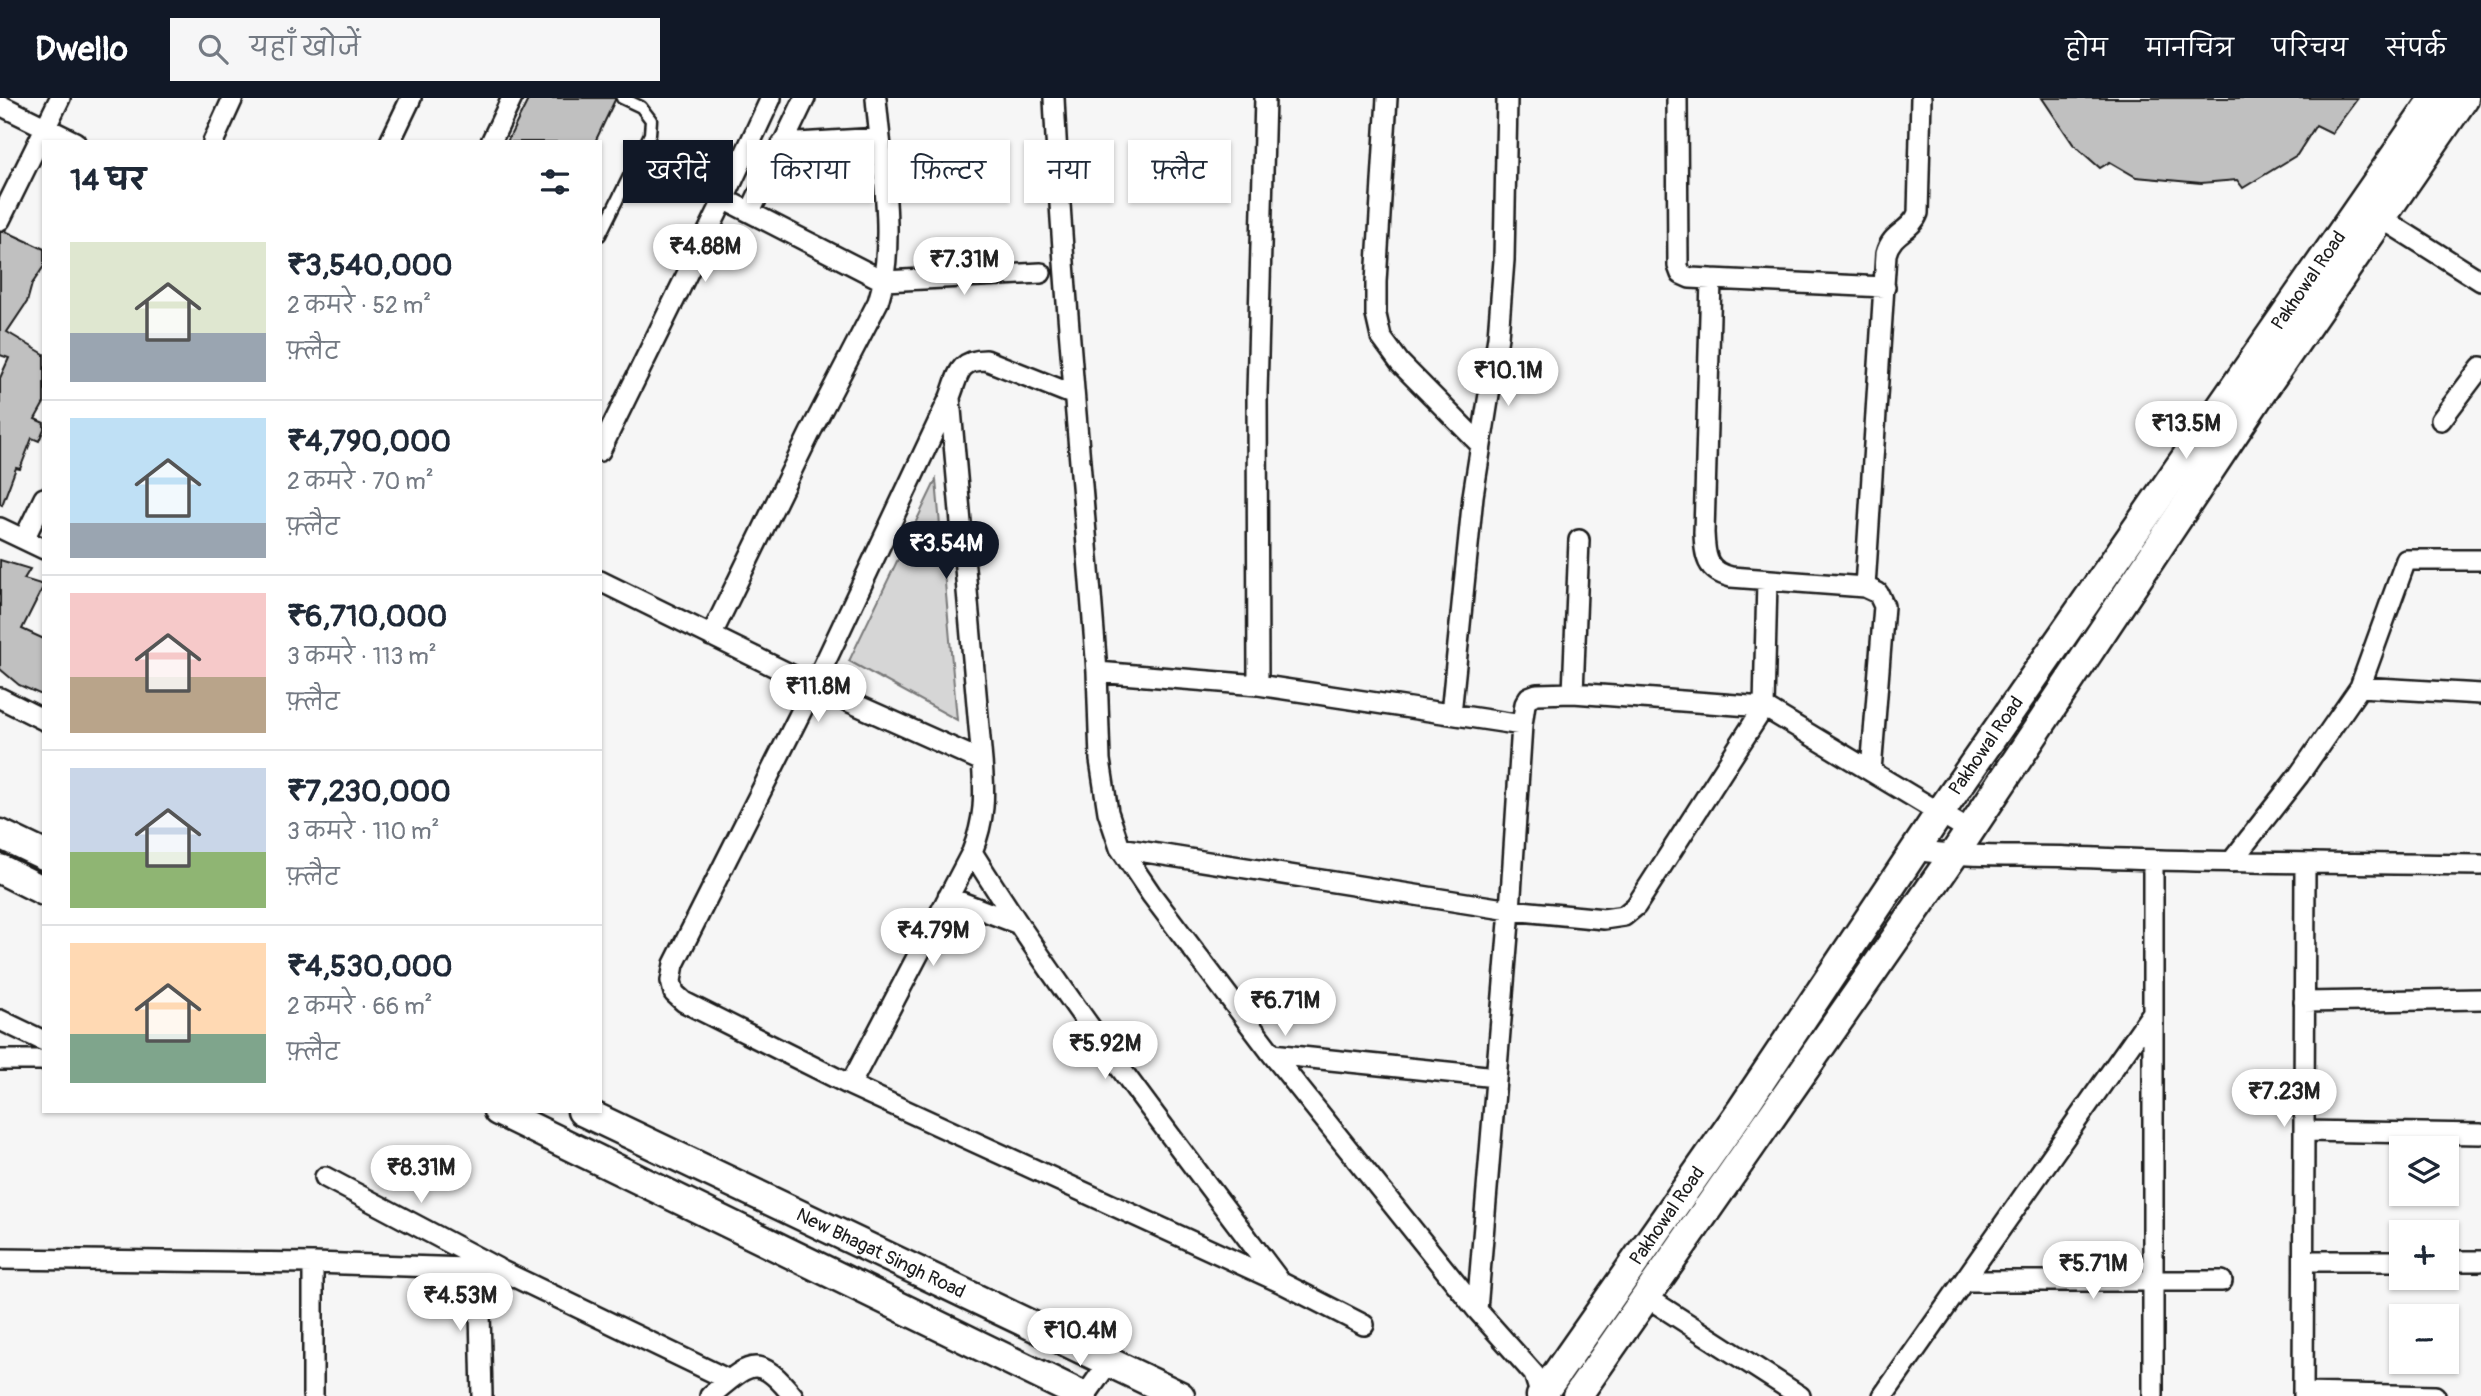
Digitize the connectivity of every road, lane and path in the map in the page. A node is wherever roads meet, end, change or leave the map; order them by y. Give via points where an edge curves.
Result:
1 (61, 98) edge
2 (233, 98) edge
3 (411, 98) edge
4 (512, 98) edge
5 (622, 98) edge
6 (771, 98) edge
7 (805, 98) edge
8 (876, 98) edge
9 (1054, 98) edge
10 (1265, 98) edge
11 (1387, 98) edge
12 (1507, 98) edge
13 (1677, 98) edge
14 (1921, 98) edge
15 (2435, 98) edge
16 (2464, 98) edge
17 (0, 105) edge
18 (46, 127) junction
19 (879, 138) junction
20 (71, 140) edge
21 (214, 140) edge
22 (391, 140) edge
23 (492, 140) edge
24 (647, 140) edge
25 (784, 140) edge
26 (847, 140) edge
27 (733, 180) edge
28 (623, 189) edge
29 (722, 203) edge
30 (732, 203) edge
31 (754, 203) edge
32 (750, 212) junction
33 (2381, 218) junction
34 (0, 220) edge
35 (602, 231) edge
36 (1041, 273) dead end
37 (1712, 279) junction
38 (884, 281) junction
39 (2481, 281) edge
40 (1885, 287) junction
41 (2481, 368) edge
42 (1074, 395) junction
43 (950, 397) junction
44 (2441, 420) dead end
45 (1480, 444) junction
46 (602, 448) edge
47 (42, 502) edge
48 (0, 528) edge
49 (24, 539) junction
50 (1579, 540) dead end
51 (42, 548) edge
52 (2481, 560) edge
53 (1767, 580) junction
54 (602, 582) edge
55 (1865, 587) junction
56 (711, 636) junction
57 (1097, 672) junction
58 (1258, 685) junction
59 (814, 686) junction
60 (2360, 687) junction
61 (1573, 693) junction
62 (2481, 694) edge
63 (0, 698) edge
64 (1764, 707) junction
65 (1451, 714) junction
66 (42, 719) edge
67 (1522, 725) junction
68 (982, 761) junction
69 (1871, 771) junction
70 (1939, 814) junction
71 (1970, 831) junction
72 (0, 834) edge
73 (1120, 848) junction
74 (1915, 850) junction
75 (972, 852) junction
76 (42, 854) edge
77 (1953, 856) junction
78 (2152, 861) junction
79 (2231, 862) junction
80 (2305, 863) junction
81 (2481, 865) edge
82 (0, 869) edge
83 (42, 890) edge
84 (948, 897) junction
85 (1510, 910) junction
86 (1016, 923) junction
87 (2481, 999) edge
88 (2304, 1002) junction
89 (2153, 1012) junction
90 (0, 1020) edge
91 (42, 1040) edge
92 (1272, 1054) junction
93 (0, 1060) edge
94 (42, 1060) edge
95 (1496, 1077) junction
96 (850, 1084) junction
97 (502, 1113) edge
98 (586, 1113) edge
99 (2304, 1131) junction
100 (2481, 1134) edge
101 (325, 1177) dead end
102 (0, 1259) edge
103 (2304, 1261) junction
104 (2389, 1261) edge
105 (2459, 1261) edge
106 (2481, 1261) edge
107 (313, 1263) junction
108 (489, 1269) junction
109 (1964, 1281) junction
110 (2153, 1281) junction
111 (2222, 1281) dead end
112 (1280, 1282) junction
113 (1645, 1296) junction
114 (1478, 1310) junction
115 (1364, 1325) dead end
116 (1109, 1362) junction
117 (729, 1380) junction
118 (1547, 1388) edge
119 (2303, 1394) edge
120 (313, 1396) edge
121 (482, 1396) edge
122 (710, 1396) edge
123 (793, 1396) edge
124 (1084, 1396) edge
125 (1180, 1396) edge
126 (1577, 1396) edge
127 (1800, 1396) edge
128 (1883, 1396) edge
129 (2153, 1396) edge
130 (2435, 1396) edge

1 - 18 street
2 - 21 street
3 - 22 street
4 - 23 street
5 - 24 lane via 641,107 651,120
6 - 27 street
7 - 25 street
8 - 19 street
9 - 42 street
10 - 58 street via 1257,393
11 - 45 street via 1376,293 1381,337 1400,363
12 - 45 street via 1498,337
13 - 37 street via 1678,266 1681,274 1690,278
14 - 40 street via 1919,208 1914,221 1890,243
15 - 70 street, Pakhowal Road
16 - 33 street, Pakhowal Road
17 - 18 street
18 - 20 street
18 - 34 street
19 - 26 street
19 - 38 street via 887,236
28 - 35 lane
29 - 46 street
30 - 32 street
31 - 32 street
32 - 38 street
33 - 39 street
33 - 71 street, Pakhowal Road
36 - 38 street
37 - 40 street
37 - 53 street via 1705,552 1719,574
38 - 56 street via 878,302
40 - 55 street
41 - 44 street
42 - 43 street via 986,360 971,360 962,366
42 - 57 street
43 - 59 street
43 - 68 street
45 - 65 street
47 - 49 street
48 - 49 street
49 - 51 street
50 - 61 street
52 - 60 street via 2406,560
53 - 55 street
53 - 64 street
54 - 56 street
55 - 69 street via 1878,593 1884,606
56 - 59 street
57 - 58 street
57 - 73 street via 1100,760 1108,812
58 - 65 street
59 - 68 street
59 - 96 street via 674,964 671,981 674,993 684,1002
60 - 62 street
60 - 79 street
61 - 64 street
61 - 67 street via 1529,697
63 - 66 street
64 - 69 street
64 - 85 street via 1636,906 1624,916 1604,919
65 - 67 street
67 - 85 street
68 - 75 street via 982,827
69 - 70 street
70 - 71 street
70 - 74 street, Pakhowal Road
71 - 77 street, Pakhowal Road
72 - 76 street
73 - 85 street
73 - 92 street
74 - 77 street
74 - 118 street, Pakhowal Road
75 - 84 street
75 - 86 street
77 - 78 street
77 - 113 street, Pakhowal Road
78 - 79 street
78 - 89 street
79 - 80 street
80 - 81 street
80 - 88 street
82 - 83 street
84 - 86 street
84 - 96 street
85 - 95 street
86 - 112 street
87 - 88 street
88 - 99 street
89 - 109 street
89 - 110 street
90 - 91 street
92 - 95 street
92 - 114 street
93 - 94 street
95 - 114 street
96 - 112 street
97 - 124 street, New Bhagat Singh Road
98 - 116 street, New Bhagat Singh Road
99 - 100 street
99 - 103 street
101 - 108 street
102 - 107 street
103 - 104 street
103 - 119 street
105 - 106 street
107 - 108 street
107 - 120 street
108 - 117 street
108 - 121 street
109 - 110 street
109 - 128 street
110 - 111 street
110 - 129 street
112 - 115 street
113 - 126 street, Pakhowal Road
113 - 127 street
114 - 118 street
116 - 124 street
116 - 125 street, New Bhagat Singh Road
117 - 122 street
117 - 123 street via 740,1371 765,1368
119 - 130 street

